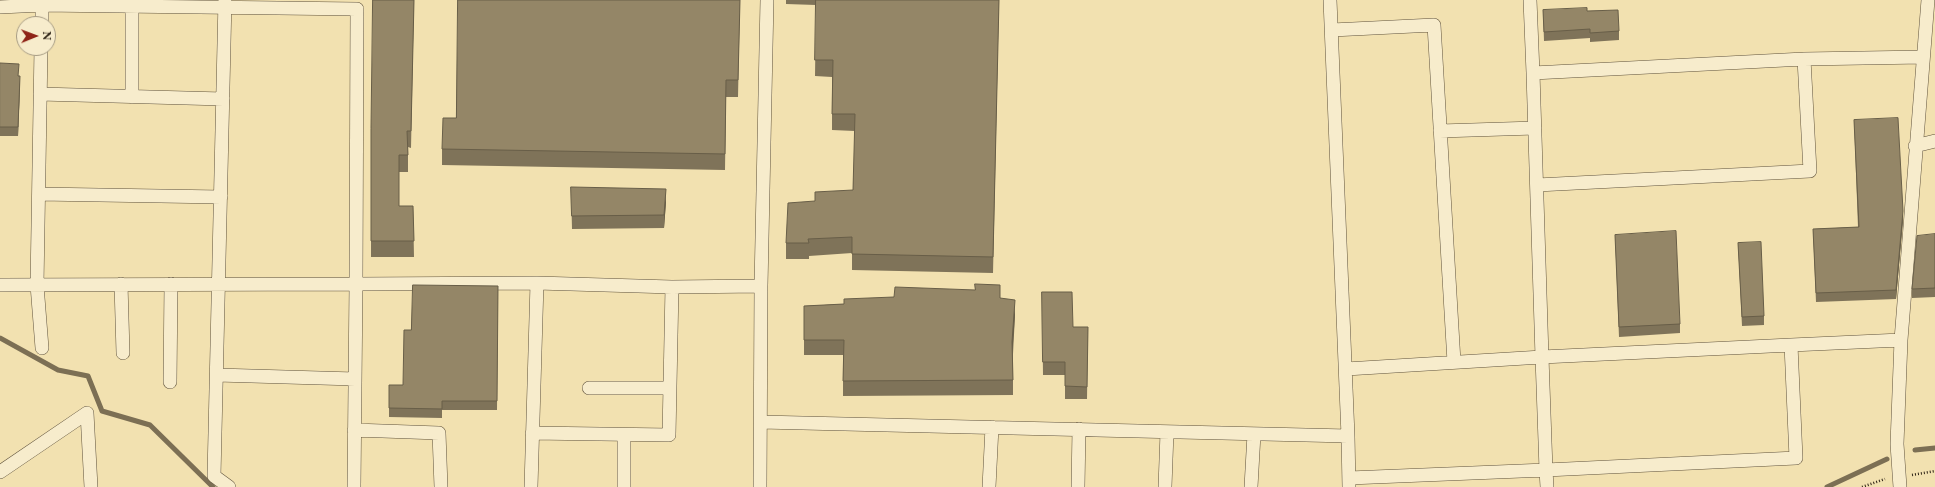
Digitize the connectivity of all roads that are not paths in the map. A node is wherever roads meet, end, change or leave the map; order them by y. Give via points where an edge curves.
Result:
1 (767, 0) edge
2 (1330, 0) edge
3 (1530, 0) edge
4 (1928, 0) edge
5 (42, 2) edge
6 (94, 3) edge
7 (225, 4) edge
8 (357, 5) edge
9 (132, 6) junction
10 (0, 7) edge
11 (42, 16) edge
12 (1930, 27) edge
13 (1332, 30) junction
14 (41, 56) edge
15 (1923, 57) junction
16 (1804, 59) junction
17 (1533, 72) junction
18 (40, 94) junction
19 (132, 97) junction
20 (223, 99) junction
21 (1535, 128) junction
22 (1440, 131) junction
23 (1935, 141) edge
24 (1915, 146) junction
25 (1537, 186) junction
26 (39, 194) junction
27 (221, 197) junction
28 (536, 283) junction
29 (121, 284) junction
30 (171, 284) junction
31 (219, 284) junction
32 (356, 284) junction
33 (0, 285) edge
34 (37, 285) junction
35 (761, 286) junction
36 (672, 287) junction
37 (1901, 340) junction
38 (1791, 345) junction
39 (42, 348) dead end
40 (123, 353) dead end
41 (1542, 357) junction
42 (1454, 362) junction
43 (1346, 369) junction
44 (217, 375) junction
45 (355, 379) junction
46 (170, 382) dead end
47 (589, 388) dead end
48 (670, 388) junction
49 (761, 422) junction
50 (992, 427) junction
51 (1079, 429) junction
52 (354, 430) junction
53 (1167, 432) junction
54 (532, 433) junction
55 (1254, 434) junction
56 (624, 435) junction
57 (1348, 436) junction
58 (1546, 470) junction
59 (0, 472) edge
60 (217, 482) edge
61 (1900, 482) edge
62 (1349, 483) edge
63 (91, 487) edge
64 (229, 487) edge
65 (354, 487) edge
66 (441, 487) edge
67 (531, 487) edge
68 (624, 487) edge
69 (760, 487) edge
70 (989, 487) edge
71 (1078, 487) edge
72 (1164, 487) edge
73 (1252, 487) edge
74 (1547, 487) edge

1 - 35 street
2 - 13 street
3 - 17 street
4 - 12 street
5 - 6 street
5 - 10 street
5 - 11 street
6 - 9 street
7 - 8 street
7 - 9 street
7 - 20 street
8 - 32 street
9 - 19 street
12 - 15 street
13 - 22 street via 1434,25
13 - 43 street
14 - 18 street
15 - 16 street
15 - 24 street
16 - 17 street
16 - 25 street via 1810,171
17 - 21 street
18 - 19 street
18 - 26 street
19 - 20 street
20 - 27 street
21 - 22 street
21 - 25 street
22 - 42 street
23 - 24 street
24 - 37 street via 1916,237
25 - 41 street
26 - 27 street
26 - 34 street
27 - 31 street
28 - 32 street
28 - 36 street
28 - 54 street
29 - 30 street
29 - 34 street
29 - 40 street
30 - 31 street
30 - 46 street
31 - 32 street
31 - 44 street
32 - 45 street
33 - 34 street
34 - 39 street
35 - 36 street
35 - 49 street
36 - 48 street
37 - 38 street
37 - 61 street via 1897,444
38 - 41 street
38 - 58 street via 1796,458
41 - 42 street
41 - 58 street
42 - 43 street
43 - 57 street
44 - 45 street
44 - 60 street via 214,476
45 - 52 street
47 - 48 street
48 - 56 street via 669,435
49 - 50 street
49 - 69 street
50 - 51 street
50 - 70 street
51 - 53 street
51 - 71 street
52 - 65 street
52 - 66 street via 439,433
53 - 55 street
53 - 72 street
54 - 56 street
54 - 67 street
55 - 57 street
55 - 73 street
56 - 68 street
57 - 62 street
58 - 62 street
58 - 74 street
59 - 63 street via 87,413
60 - 64 street

